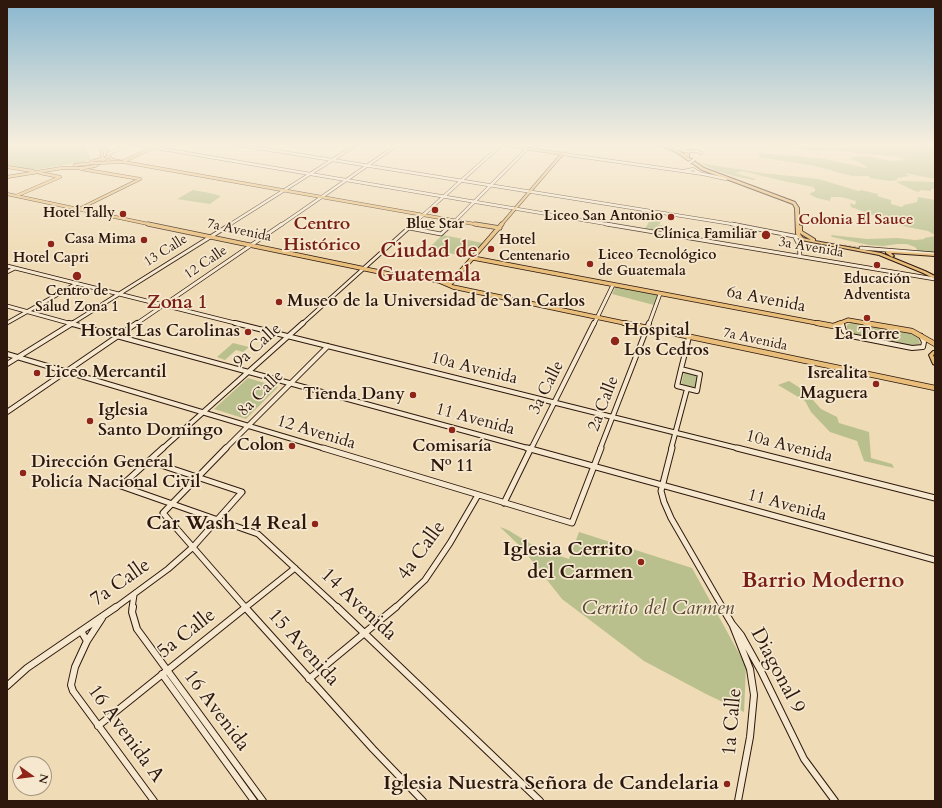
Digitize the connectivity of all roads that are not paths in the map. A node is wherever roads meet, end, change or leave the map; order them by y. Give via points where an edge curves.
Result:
1 (46, 183) edge
2 (132, 183) edge
3 (244, 183) edge
4 (296, 183) edge
5 (342, 183) edge
6 (363, 183) edge
7 (460, 183) edge
8 (474, 183) edge
9 (492, 183) edge
10 (539, 183) edge
11 (737, 183) edge
12 (741, 183) edge
13 (745, 183) edge
14 (490, 185) junction
15 (753, 187) junction
16 (285, 190) junction
17 (531, 192) junction
18 (7, 194) edge
19 (16, 196) junction
20 (323, 196) junction
21 (444, 196) junction
22 (473, 202) junction
23 (799, 206) junction
24 (78, 209) junction
25 (516, 209) junction
26 (425, 214) junction
27 (455, 220) junction
28 (409, 228) junction
29 (500, 228) junction
30 (789, 235) junction
31 (805, 235) junction
32 (210, 236) junction
33 (799, 237) junction
34 (807, 240) junction
35 (821, 243) junction
36 (252, 245) junction
37 (799, 245) junction
38 (834, 245) dead end
39 (861, 248) junction
40 (918, 254) dead end
41 (935, 255) edge
42 (800, 256) junction
43 (473, 258) junction
44 (897, 258) junction
45 (7, 266) edge
46 (15, 268) junction
47 (364, 268) junction
48 (7, 272) edge
49 (935, 278) edge
50 (76, 284) junction
51 (450, 285) junction
52 (614, 285) junction
53 (118, 294) junction
54 (660, 294) junction
55 (7, 306) edge
56 (164, 306) junction
57 (27, 311) junction
58 (597, 317) junction
59 (7, 323) edge
60 (71, 323) junction
61 (842, 324) junction
62 (833, 326) junction
63 (647, 328) junction
64 (844, 331) junction
65 (119, 336) junction
66 (922, 336) junction
67 (288, 337) junction
68 (689, 337) junction
69 (935, 344) edge
70 (328, 346) junction
71 (912, 348) junction
72 (905, 350) dead end
73 (935, 352) edge
74 (7, 354) edge
75 (18, 357) junction
76 (935, 361) edge
77 (7, 364) edge
78 (681, 369) junction
79 (67, 372) junction
80 (249, 372) junction
81 (291, 383) junction
82 (935, 388) edge
83 (687, 389) junction
84 (555, 402) junction
85 (8, 412) edge
86 (203, 413) junction
87 (613, 417) junction
88 (248, 426) junction
89 (675, 433) junction
90 (532, 449) junction
91 (149, 461) junction
92 (594, 466) junction
93 (198, 477) junction
94 (662, 485) junction
95 (122, 486) joint
96 (478, 495) junction
97 (935, 498) edge
98 (504, 503) junction
99 (172, 504) junction
100 (164, 513) joint
101 (218, 520) junction
102 (572, 523) joint
103 (193, 547) junction
104 (935, 560) edge
105 (295, 568) junction
106 (134, 595) junction
107 (246, 608) junction
108 (104, 616) junction
109 (732, 624) junction
110 (81, 631) junction
111 (364, 632) junction
112 (87, 641) junction
113 (164, 672) junction
114 (309, 679) junction
115 (7, 686) edge
116 (98, 726) junction
117 (154, 801) edge
118 (254, 801) edge
119 (262, 801) edge
120 (423, 801) edge
121 (540, 801) edge
122 (738, 801) edge
123 (835, 801) edge

1 - 19 main road
2 - 24 main road
3 - 16 main road
4 - 16 street, 13 Calle
5 - 20 street, 12 Calle
6 - 21 street, 3a Avenida
7 - 21 street, 9a Calle
8 - 14 street
9 - 14 street
10 - 17 main road
11 - 15 street
12 - 15 highway
13 - 23 highway via 790,199
14 - 17 street
14 - 22 street
15 - 23 highway
16 - 20 main road
16 - 32 street, 13 Calle
17 - 25 main road
17 - 30 street via 754,227
18 - 19 main road, 7a Avenida
19 - 24 main road, 7a Avenida
20 - 26 main road
20 - 36 street, 12 Calle
21 - 22 street, 3a Avenida
21 - 26 street, 9a Calle
22 - 25 street, 3a Avenida
22 - 27 street
23 - 31 highway via 800,231
23 - 33 highway
24 - 32 main road, 7a Avenida
25 - 29 main road
25 - 42 street, 3a Avenida
26 - 27 main road
26 - 28 street, 9a Calle
27 - 28 street via 441,234
27 - 29 main road
28 - 47 street, 9a Calle
29 - 43 main road
30 - 33 street
30 - 37 street via 797,238
31 - 33 highway
31 - 39 highway via 821,241
32 - 36 main road, 7a Avenida
32 - 53 street, 13 Calle
33 - 34 highway
34 - 35 highway
34 - 37 street
35 - 38 street
35 - 49 highway via 880,254
36 - 47 main road, 7a Avenida
36 - 56 street, 12 Calle
37 - 42 street
39 - 41 street
39 - 44 highway
40 - 41 street
41 - 44 highway via 887,252
42 - 49 street, 3a Avenida
43 - 51 main road
43 - 52 main road, 6a Avenida
44 - 49 highway
45 - 46 street, 10a Avenida
46 - 48 street
46 - 50 street, 10a Avenida
47 - 51 main road, 7a Avenida via 399,276 416,276
47 - 67 street, 9a Calle
50 - 53 street, 10a Avenida
50 - 57 street
51 - 58 main road, 7a Avenida
52 - 54 main road, 6a Avenida
52 - 58 street, 3a Calle
53 - 56 street, 10a Avenida
53 - 60 street, 13 Calle
54 - 62 main road, 6a Avenida
54 - 63 street, 2a Calle
55 - 57 street, 11 Avenida
56 - 65 street, 12 Calle
56 - 67 street, 10a Avenida
57 - 59 street
57 - 60 street, 11 Avenida
58 - 63 main road, 7a Avenida
58 - 84 street, 3a Calle
60 - 65 street, 11 Avenida
60 - 75 street, 13 Calle
61 - 62 main road, 6a Avenida
61 - 64 street
61 - 66 main road, 6a Avenida via 844,321 853,320 910,331
62 - 64 street
63 - 68 main road, 7a Avenida
63 - 87 street, 2a Calle
64 - 71 street via 854,336
65 - 79 street, 12 Calle
65 - 80 street, 11 Avenida
66 - 69 main road, 6a Avenida
66 - 71 street via 923,346
67 - 70 street, 10a Avenida
67 - 80 street, 9a Calle
68 - 78 street
68 - 82 main road, 7a Avenida
70 - 81 street, 8a Calle
70 - 84 street, 10a Avenida
71 - 72 street
73 - 76 highway via 931,355
74 - 75 street, 12 Avenida
75 - 77 street, 13 Calle
75 - 79 street, 12 Avenida
78 - 83 street via 677,386
78 - 83 street via 700,374 697,391
79 - 85 street, 12 Calle
79 - 86 street, 12 Avenida
80 - 81 street, 11 Avenida
80 - 86 street, 9a Calle
81 - 88 street, 8a Calle
81 - 90 street, 11 Avenida
83 - 89 street
84 - 87 street, 10a Avenida
84 - 90 street, 3a Calle
86 - 88 street, 12 Avenida
86 - 91 street, 9a Calle
87 - 89 street, 10a Avenida
87 - 92 street, 2a Calle
88 - 93 street, 8a Calle
88 - 96 street, 12 Avenida
89 - 94 street
89 - 97 street, 10a Avenida
90 - 92 street, 11 Avenida
90 - 98 street, 3a Calle
91 - 93 street
91 - 95 street, 9a Calle
92 - 94 street, 11 Avenida
92 - 102 street, 2a Calle
93 - 99 street, 8a Calle
93 - 101 street, 7a Calle via 242,492
94 - 104 street, 11 Avenida
94 - 109 street, Diagonal 9 via 661,491 671,518
95 - 99 street, 14 Avenida
96 - 98 street, 12 Avenida
96 - 111 street, 4a Calle via 425,580
98 - 102 street, 12 Avenida
99 - 100 street, 8a Calle
99 - 101 street, 14 Avenida
100 - 103 street, 15 Avenida
101 - 103 street, 7a Calle
101 - 105 street, 14 Avenida via 258,534
103 - 106 street, 7a Calle
103 - 107 street, 15 Avenida
105 - 107 street, 5a Calle
105 - 111 street, 14 Avenida
106 - 108 street, 7a Calle
106 - 113 street, 16 Avenida via 132,612 137,629
107 - 113 street, 5a Calle
107 - 114 street, 15 Avenida
108 - 110 street, 7a Calle
108 - 112 street, 16 Avenida A
109 - 122 street, 1a Calle via 750,669 754,695 749,744
109 - 123 street, Diagonal 9 via 761,671 804,759
110 - 112 street
110 - 115 street, 7a Calle via 33,664
111 - 114 street, 4a Calle
111 - 121 street, 14 Avenida
112 - 116 street, 16 Avenida A via 71,685 72,691
113 - 116 street, 5a Calle
113 - 118 street, 16 Avenida
113 - 119 street, 16 Avenida
114 - 120 street, 15 Avenida
116 - 117 street, 16 Avenida A

